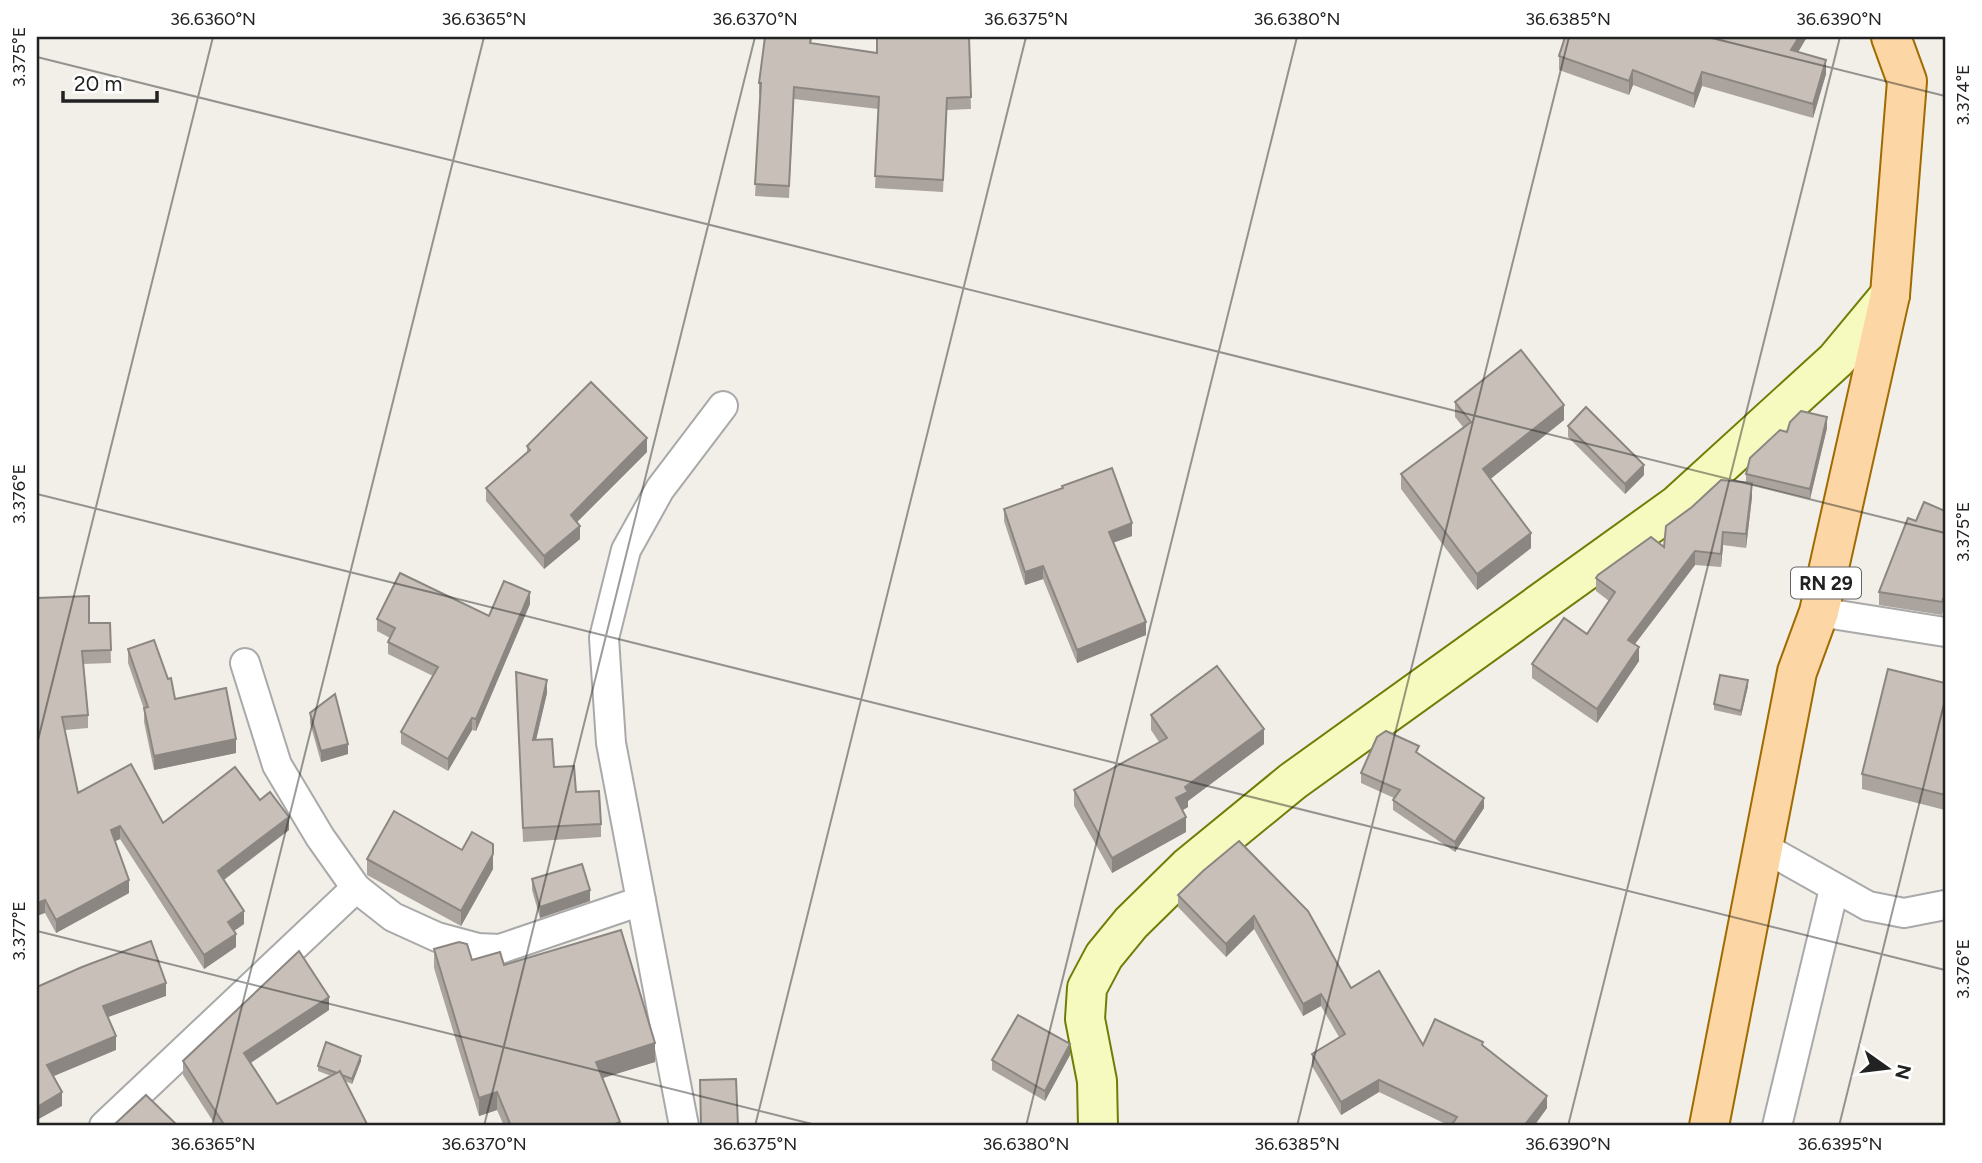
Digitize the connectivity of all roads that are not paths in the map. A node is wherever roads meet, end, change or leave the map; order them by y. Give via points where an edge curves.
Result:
1 (1891, 37) edge
2 (1889, 295) junction
3 (723, 405) dead end
4 (1819, 612) junction
5 (1945, 632) edge
6 (245, 663) dead end
7 (1763, 847) junction
8 (356, 888) junction
9 (1834, 889) junction
10 (640, 901) junction
11 (1945, 905) edge
12 (104, 1126) edge
13 (684, 1126) edge
14 (1098, 1126) edge
15 (1709, 1126) edge
16 (1777, 1126) edge

1 - 2 main road, RN 29 / RN 29 via 1907,81
2 - 4 main road, RN 29 / RN 29
2 - 14 main road via 1836,360 1677,505 1293,781 1188,867 1131,923 1104,956 1087,988 1084,1019 1097,1081
3 - 10 street via 660,489 626,550 604,639 611,743
4 - 5 street
4 - 7 main road, RN 29 / RN 29 via 1797,673
6 - 8 street via 277,765
7 - 9 street
7 - 15 main road, RN 29 / RN 29
8 - 10 street via 393,917 437,937 478,948 500,949
8 - 12 street
9 - 11 street via 1868,906 1904,913
9 - 16 street
10 - 13 street

